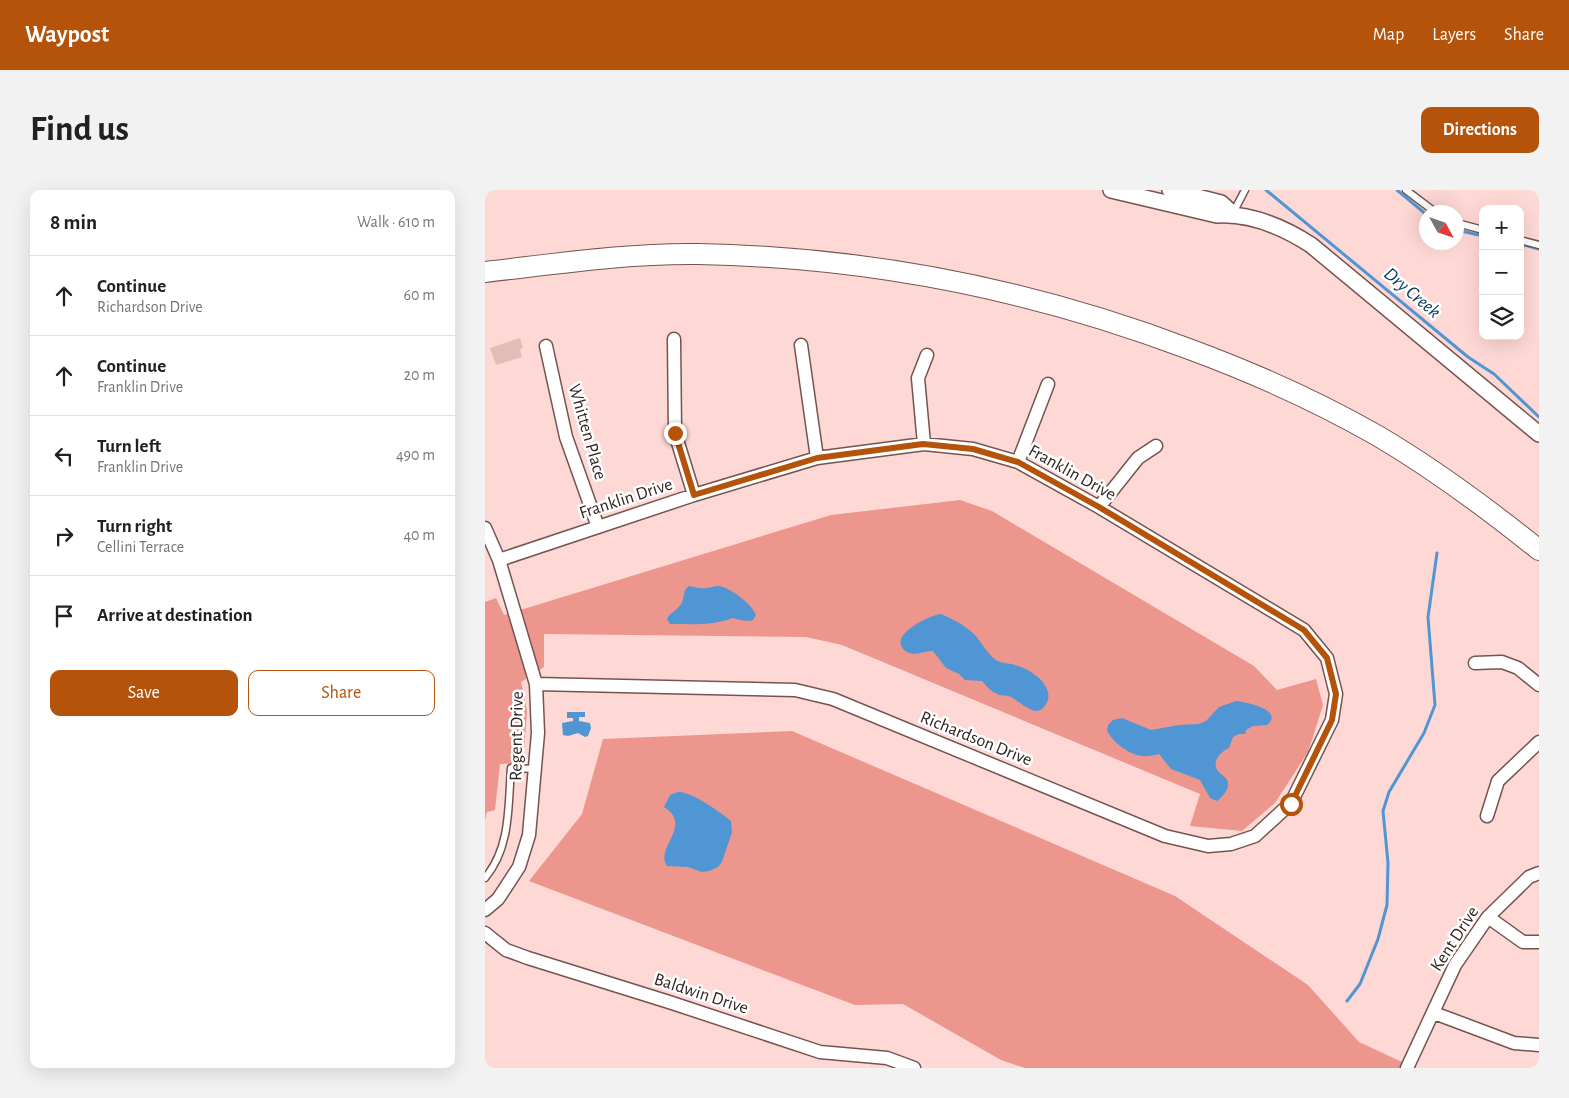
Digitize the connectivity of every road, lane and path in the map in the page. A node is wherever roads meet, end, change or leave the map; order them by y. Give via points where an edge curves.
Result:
1 (1111, 190) edge
2 (1170, 190) edge
3 (1245, 190) edge
4 (1406, 190) edge
5 (1426, 205) edge
6 (1233, 214) junction
7 (1464, 225) edge
8 (1479, 229) edge
9 (1524, 241) edge
10 (1539, 245) edge
11 (485, 272) edge
12 (674, 339) dead end
13 (801, 345) dead end
14 (546, 346) dead end
15 (927, 355) dead end
16 (1048, 384) dead end
17 (1539, 434) edge
18 (923, 444) junction
19 (1156, 446) dead end
20 (817, 458) junction
21 (1018, 462) junction
22 (694, 495) junction
23 (1099, 507) junction
24 (598, 527) junction
25 (485, 528) edge
26 (1539, 550) edge
27 (499, 560) junction
28 (1475, 663) dead end
29 (536, 684) junction
30 (1539, 685) edge
31 (1332, 720) joint
32 (1539, 742) edge
33 (535, 769) junction
34 (1487, 816) dead end
35 (1539, 873) edge
36 (485, 878) edge
37 (487, 905) edge
38 (1488, 917) junction
39 (485, 932) edge
40 (1539, 942) edge
41 (1434, 1012) junction
42 (1539, 1045) edge
43 (914, 1068) edge
44 (1407, 1068) edge

1 - 6 street via 1217,215
2 - 6 street via 1221,203
3 - 6 lane
4 - 5 lane
6 - 17 street via 1270,223 1311,244
7 - 8 lane
9 - 10 lane
11 - 26 highway via 697,254 799,259 893,269 1053,304 1118,323 1210,357 1328,409 1380,437 1433,472
12 - 22 street via 675,433
13 - 20 street
14 - 24 street, Whitten Place via 566,437
15 - 18 street via 918,378
16 - 21 street
18 - 20 street, Franklin Drive
18 - 21 street, Franklin Drive via 973,449
19 - 23 street via 1138,458
20 - 22 street, Franklin Drive
21 - 23 street, Franklin Drive
22 - 24 street, Franklin Drive
23 - 31 street, Franklin Drive via 1304,630 1327,658 1336,694
24 - 27 street, Franklin Drive
25 - 27 street, Regent Drive
27 - 29 street, Regent Drive
28 - 30 street via 1502,662 1518,668
29 - 31 street, Richardson Drive via 795,690 833,699 1165,836 1208,846 1231,844 1255,836 1291,804
29 - 33 street, Regent Drive via 538,733
32 - 34 street via 1498,781
33 - 36 lane via 511,768 504,842
33 - 37 street, Regent Drive via 529,835 519,867 498,899
35 - 38 street, Kent Drive via 1529,877
38 - 40 street via 1523,942
38 - 41 street, Kent Drive via 1455,965
39 - 43 street, Baldwin Drive via 506,950 820,1052 887,1058
41 - 42 street via 1514,1044
41 - 44 street, Kent Drive

